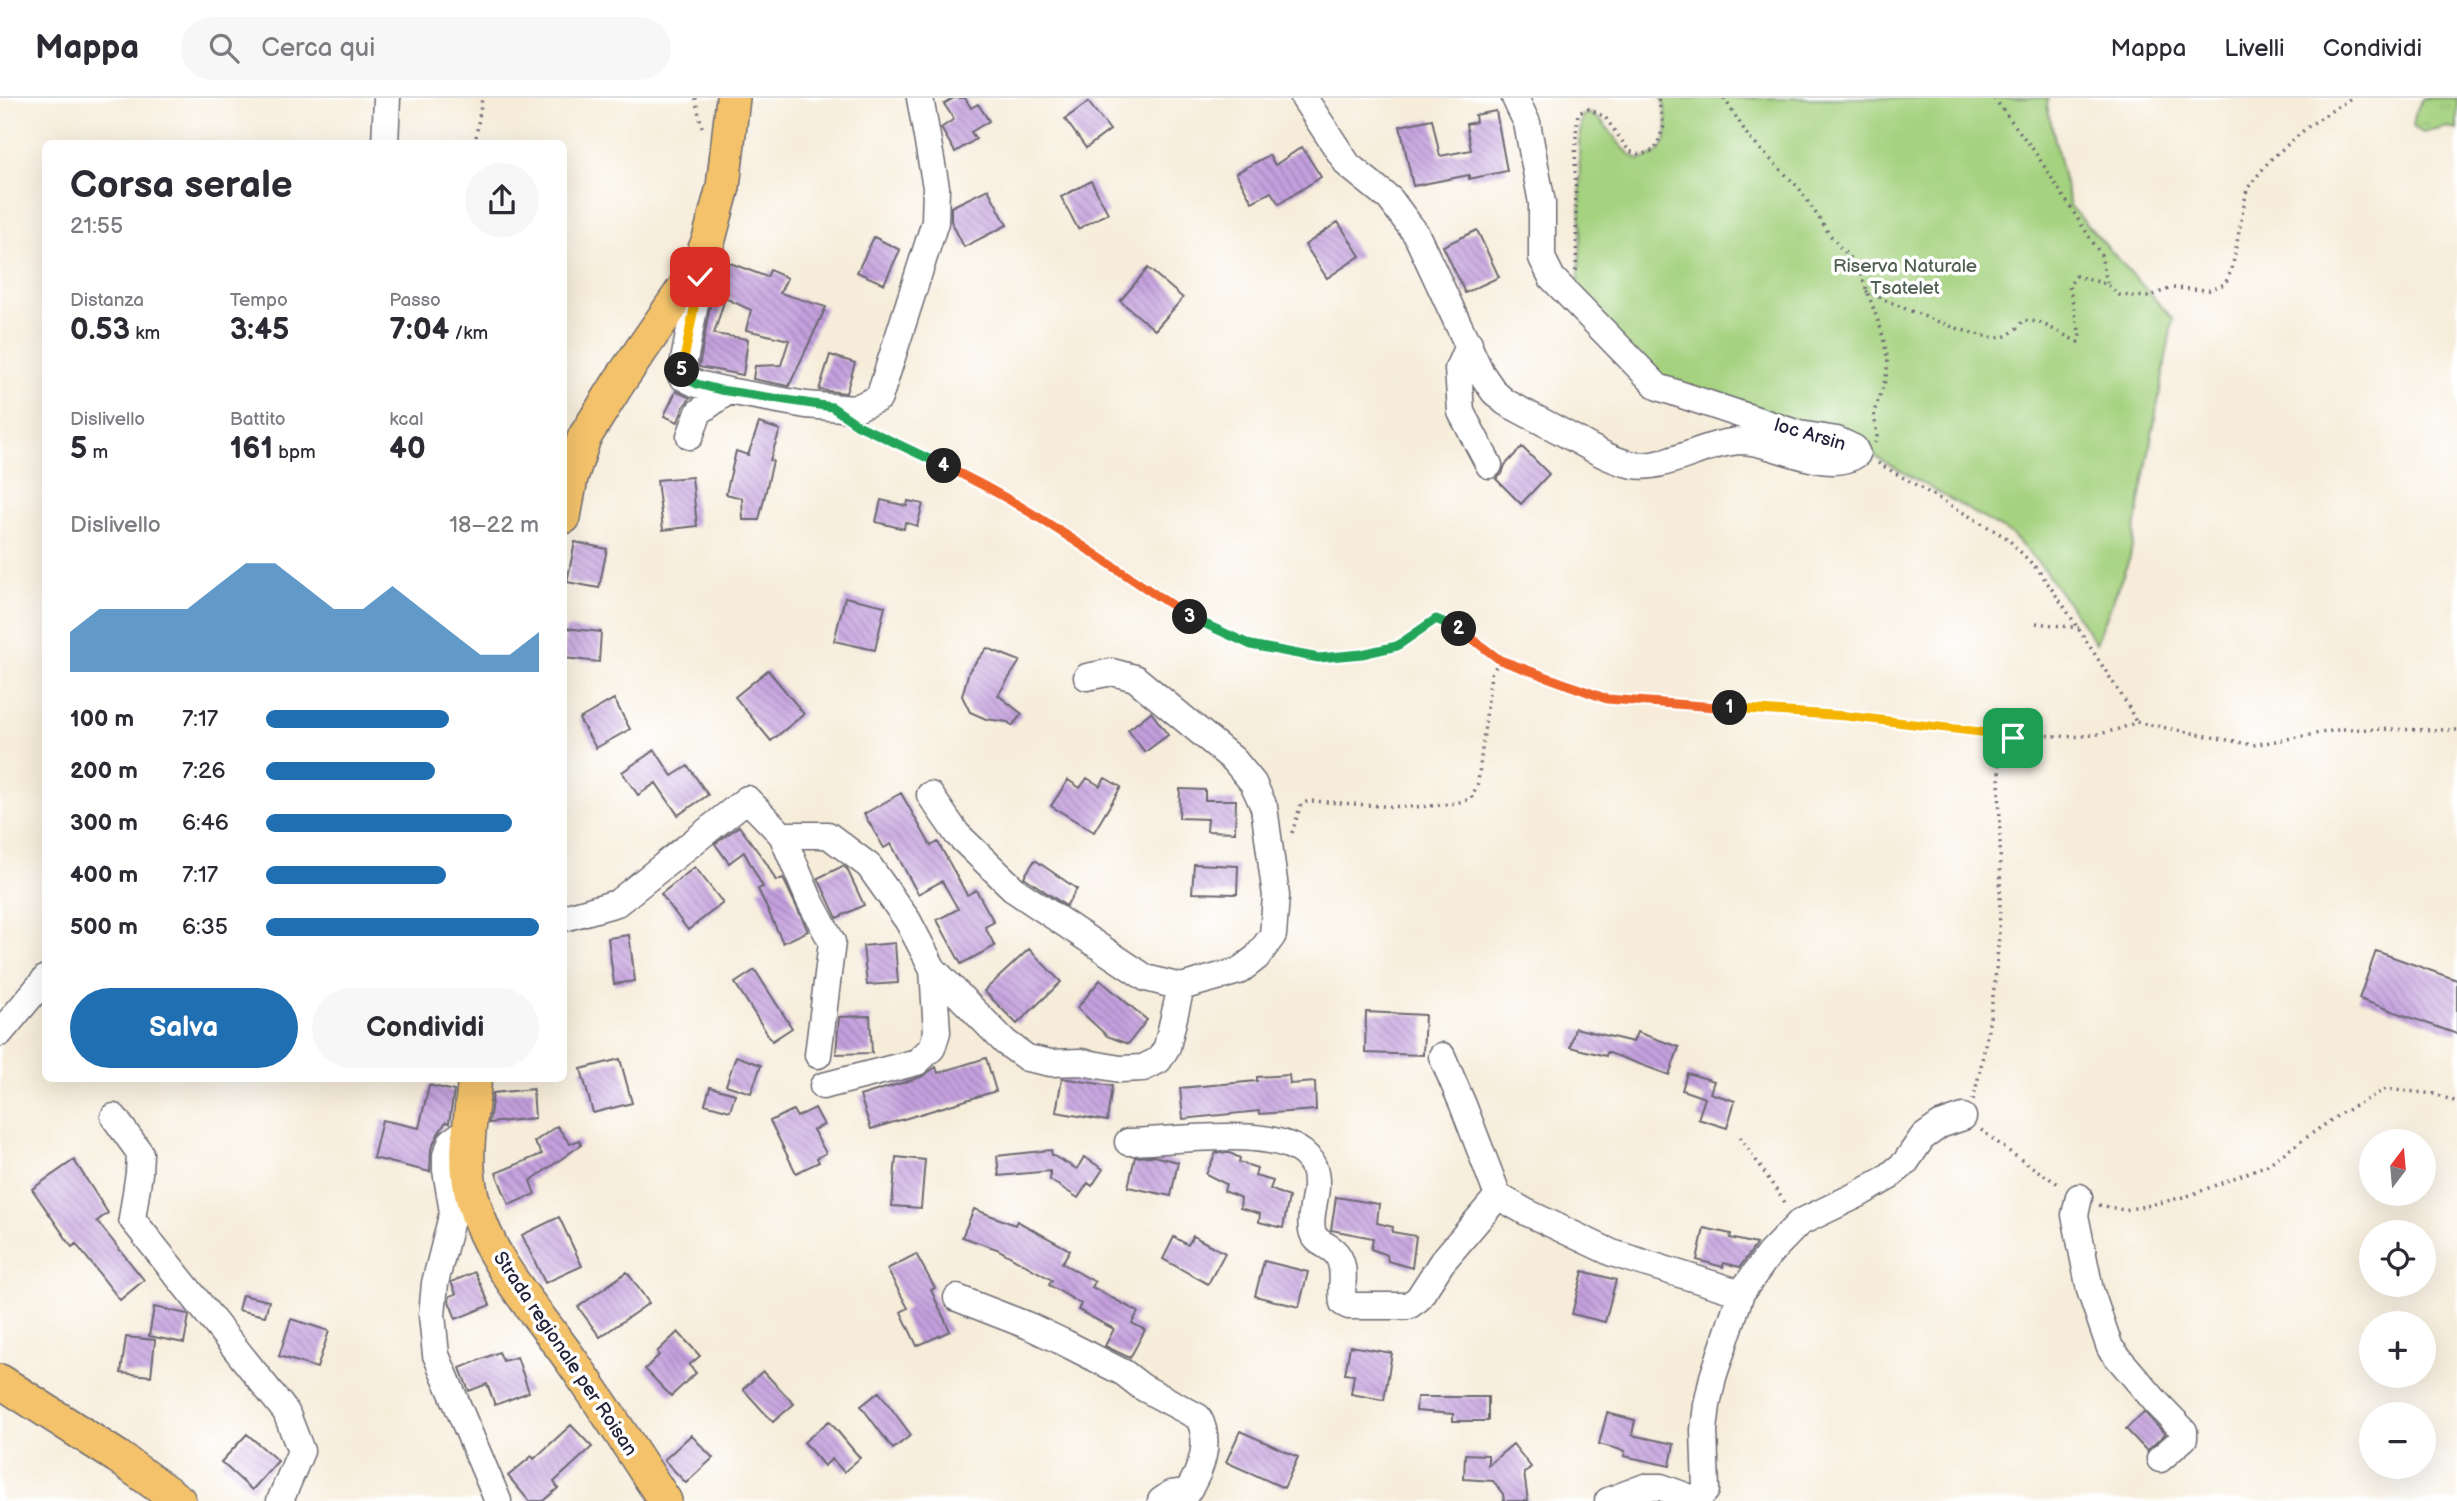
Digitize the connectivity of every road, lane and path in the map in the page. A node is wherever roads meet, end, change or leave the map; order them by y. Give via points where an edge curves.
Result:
1 (387, 98) edge
2 (482, 98) edge
3 (733, 98) edge
4 (920, 98) edge
5 (1304, 98) edge
6 (1515, 98) edge
7 (1658, 98) edge
8 (1724, 98) edge
9 (1994, 98) edge
10 (2351, 98) edge
11 (385, 140) edge
12 (476, 140) edge
13 (696, 271) junction
14 (2107, 284) junction
15 (1866, 291) junction
16 (1574, 301) junction
17 (1469, 343) junction
18 (728, 391) junction
19 (832, 407) junction
20 (690, 436) dead end
21 (1872, 447) dead end
22 (1876, 462) dead end
23 (1489, 465) dead end
24 (567, 500) edge
25 (2036, 623) dead end
26 (2079, 628) junction
27 (1500, 660) junction
28 (1087, 677) dead end
29 (2136, 722) junction
30 (2457, 730) edge
31 (2003, 743) junction
32 (930, 795) dead end
33 (782, 835) junction
34 (1271, 853) junction
35 (567, 917) edge
36 (933, 969) junction
37 (42, 983) edge
38 (1181, 987) junction
39 (0, 1033) edge
40 (818, 1055) dead end
41 (1442, 1056) dead end
42 (475, 1082) edge
43 (823, 1086) dead end
44 (2457, 1102) edge
45 (114, 1117) dead end
46 (1964, 1117) junction
47 (470, 1128) junction
48 (1740, 1137) dead end
49 (1128, 1142) dead end
50 (1498, 1196) junction
51 (2079, 1198) junction
52 (1799, 1223) junction
53 (1741, 1293) junction
54 (957, 1298) dead end
55 (0, 1381) edge
56 (2160, 1459) dead end
57 (1197, 1497) edge
58 (1697, 1500) edge
59 (179, 1501) edge
60 (280, 1501) edge
61 (498, 1501) edge
62 (665, 1501) edge
63 (1161, 1501) edge
64 (1608, 1501) edge

1 - 11 street
2 - 12 path
3 - 13 main road via 723,187
4 - 19 street via 936,187 935,222 879,398 855,409
5 - 17 street, loc Arsin via 1348,165 1390,199 1416,234
6 - 16 street, loc Arsin via 1527,123 1542,203 1542,258 1552,278
7 - 16 path via 1664,126 1654,150 1640,155 1629,151 1605,117 1589,109 1578,113
8 - 15 path via 1750,139 1799,188 1829,235 1859,269
9 - 14 path via 2101,255
10 - 14 path via 2270,160 2248,189 2225,284 2209,290 2172,288 2147,297 2119,295
13 - 18 street via 698,293 681,376
13 - 24 main road via 584,438
14 - 15 path via 2076,276 2069,286 2078,342 2023,320 2002,337 1976,335
15 - 21 path via 1888,360 1874,412 1877,437
16 - 17 street, loc Arsin via 1658,387 1799,434 1837,440 1857,454 1839,461 1746,441 1725,442 1651,466 1621,462 1505,402 1482,373
17 - 23 street via 1458,369 1461,412
18 - 19 street
18 - 20 street via 699,412
19 - 27 path via 858,425 974,480 1192,618 1251,645 1319,658 1362,654 1397,646 1436,619 1455,626
22 - 26 path via 2007,538 2039,571
25 - 26 path
26 - 29 path
27 - 31 path via 1607,699 1846,716 1989,733
27 - 34 path via 1491,674 1478,783 1471,799 1454,804 1370,807 1309,801 1301,804 1289,839
28 - 34 street via 1112,672 1135,678 1234,760 1253,783 1264,807
29 - 30 path via 2253,745 2343,729
29 - 31 path via 2082,736 2026,734
31 - 46 path via 1999,755 1999,930 1994,992 1972,1105
32 - 38 street via 957,834 1016,891 1146,978
33 - 35 street via 747,799 617,903
33 - 36 street via 828,835 869,866 908,920
33 - 40 street via 832,942
34 - 38 street via 1276,896 1273,935 1239,971
36 - 38 street via 1005,1042 1027,1058 1120,1069 1143,1068 1159,1060 1170,1038
36 - 43 street via 937,1032 932,1048 917,1062
37 - 39 street
41 - 50 street
42 - 47 main road, Strada regionale per Roisan
44 - 51 path via 2435,1094 2386,1089 2340,1114 2267,1165 2191,1195 2124,1210
45 - 60 street via 140,1153 132,1219 286,1412 301,1451
46 - 51 path
46 - 52 street via 1940,1125 1922,1138 1905,1163 1887,1178
47 - 61 street via 452,1142 446,1155 452,1224 435,1283 432,1315 436,1355
47 - 62 main road, Strada regionale per Roisan via 468,1171 473,1201 494,1252
48 - 52 path
49 - 50 street via 1245,1137 1280,1141 1297,1149 1312,1163 1317,1180 1312,1229 1316,1240 1339,1258 1343,1303 1349,1306 1408,1306 1418,1299 1442,1262
50 - 53 street via 1612,1253
51 - 56 street via 2075,1215 2090,1290 2110,1348 2184,1430 2184,1438
52 - 53 street
53 - 58 street via 1707,1405 1706,1490
54 - 57 street via 1065,1343 1198,1417 1205,1450 1196,1479
55 - 59 main road
57 - 63 street via 1171,1494
58 - 64 street via 1645,1487

